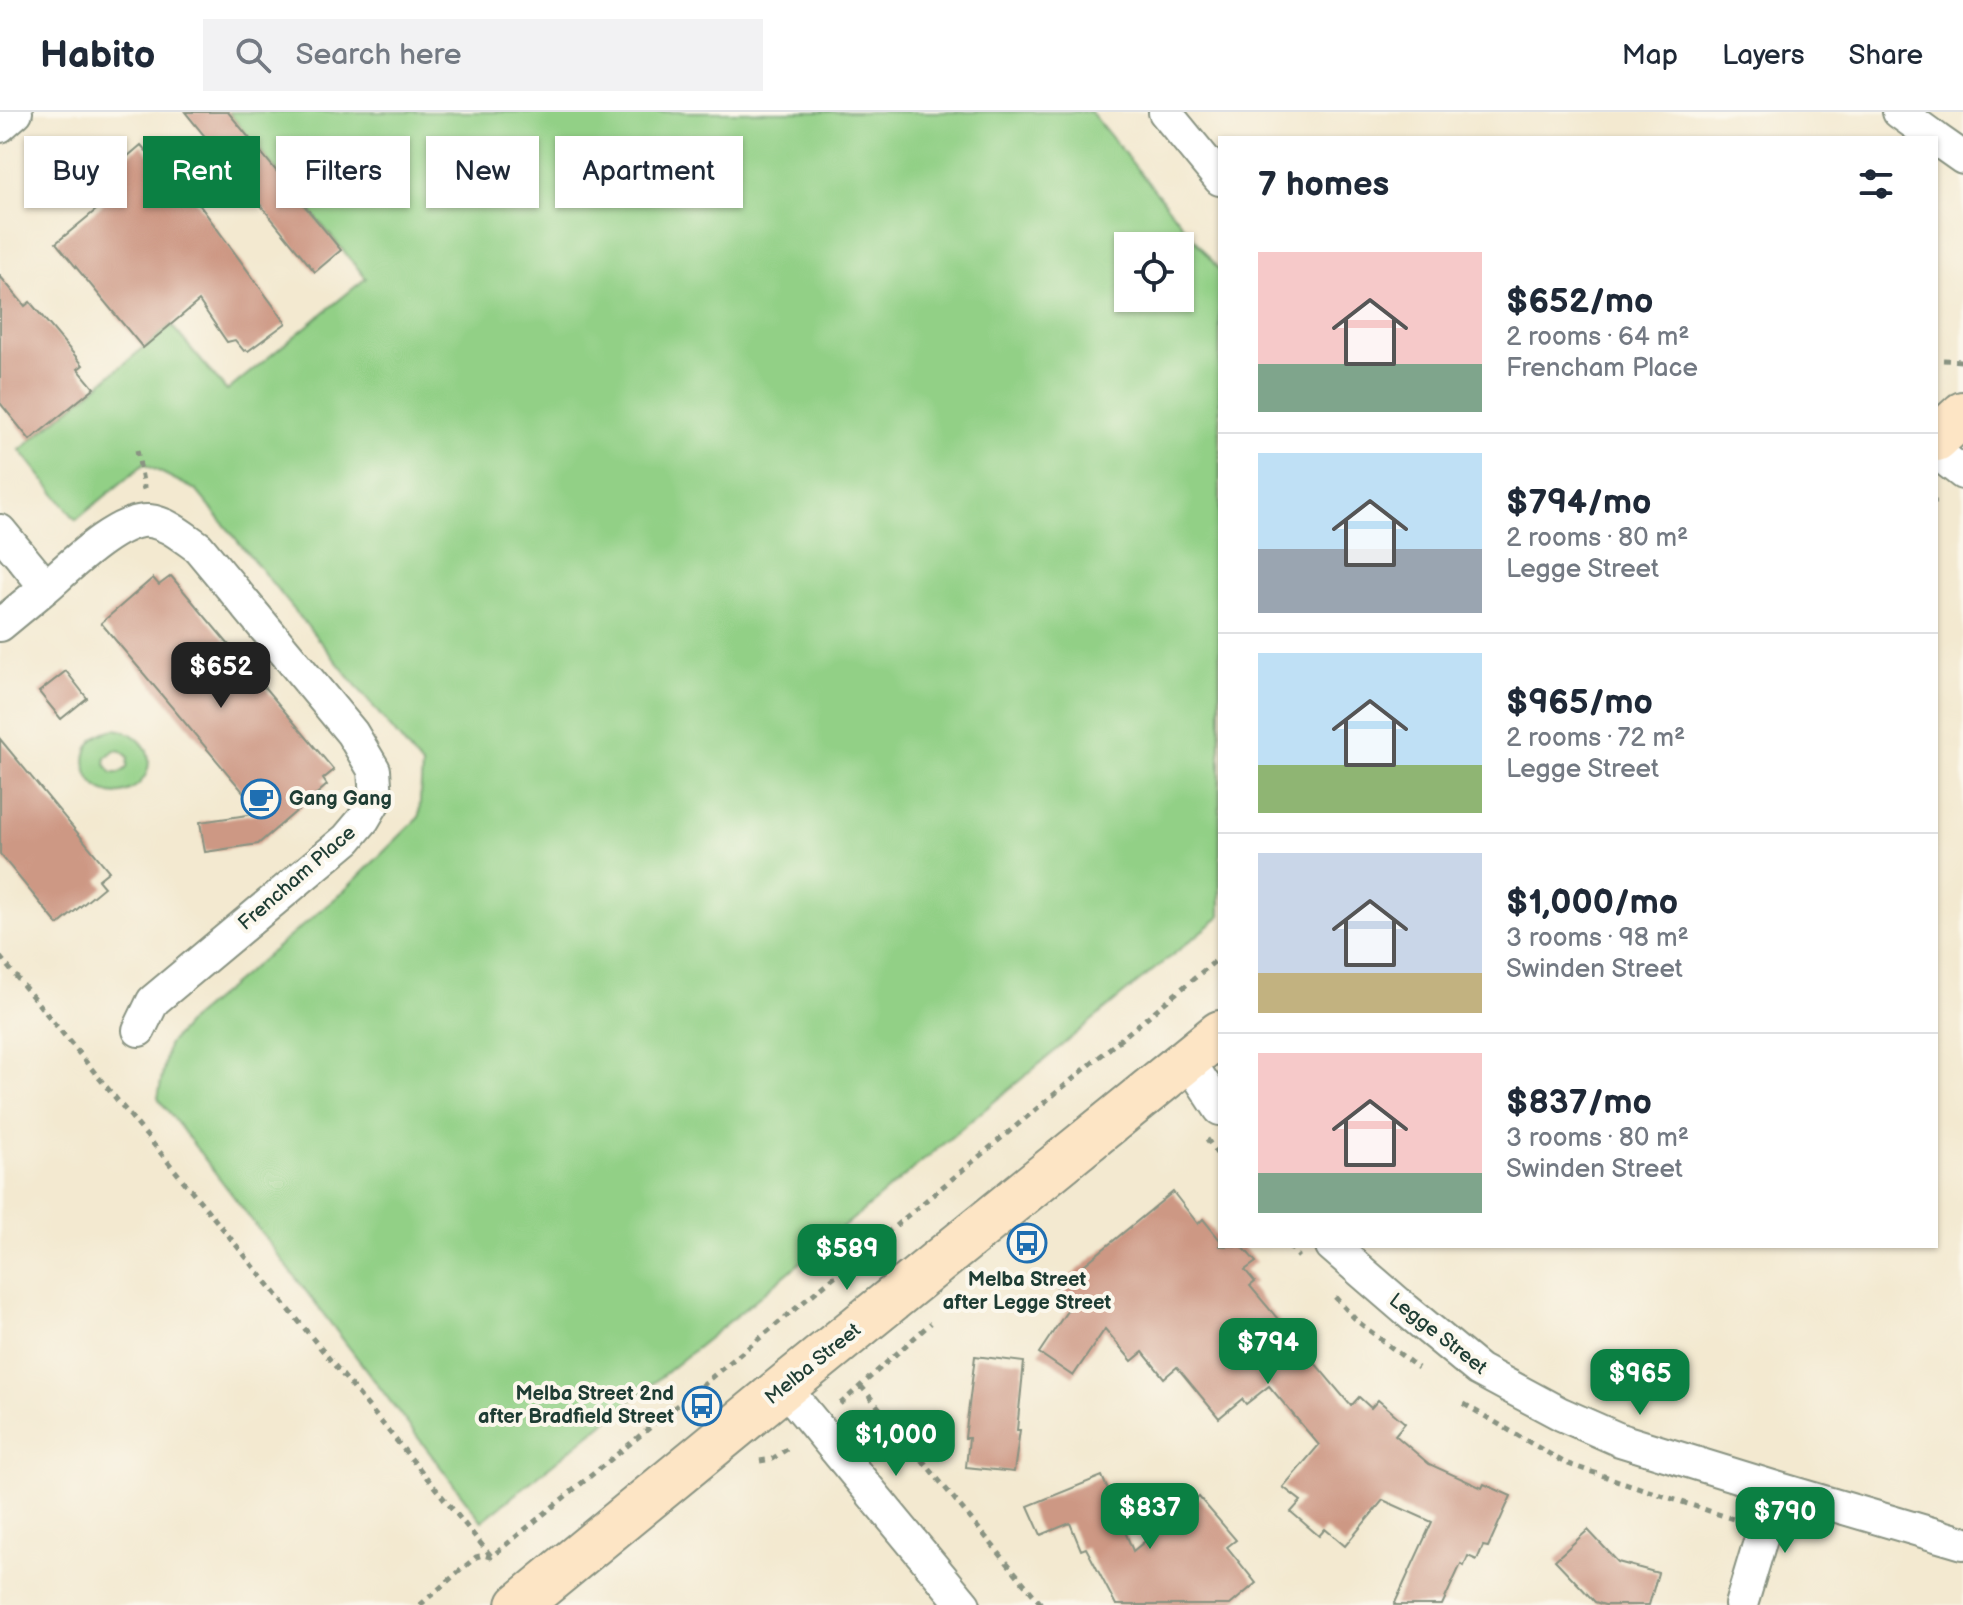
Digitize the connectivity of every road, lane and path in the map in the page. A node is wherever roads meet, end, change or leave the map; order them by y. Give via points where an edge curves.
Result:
1 (16, 112) edge
2 (1165, 112) edge
3 (1899, 112) edge
4 (0, 126) edge
5 (1933, 136) edge
6 (1938, 139) edge
7 (1963, 158) edge
8 (1218, 177) edge
9 (1943, 360) dead end
10 (1963, 361) edge
11 (1963, 414) edge
12 (1938, 437) edge
13 (1938, 454) edge
14 (1963, 473) edge
15 (0, 531) edge
16 (46, 587) junction
17 (0, 625) edge
18 (0, 957) edge
19 (1218, 959) edge
20 (139, 1030) dead end
21 (1204, 1047) edge
22 (1218, 1101) edge
23 (1334, 1248) edge
24 (861, 1386) dead end
25 (784, 1387) junction
26 (1776, 1488) junction
27 (1963, 1543) edge
28 (491, 1557) junction
29 (420, 1605) edge
30 (519, 1605) edge
31 (964, 1605) edge
32 (1042, 1605) edge
33 (1741, 1605) edge

1 - 4 street
2 - 8 street
3 - 5 street
6 - 7 street
9 - 10 path
11 - 12 street
13 - 14 street
15 - 16 street
16 - 17 street, Frencham Place
16 - 20 street, Frencham Place via 95,545 131,523 169,527 198,547 352,733 374,770 376,798 347,839 153,1001
18 - 28 path
19 - 28 path
21 - 22 street
21 - 25 street, Melba Street
23 - 26 street, Legge Street via 1479,1370 1620,1440
24 - 32 path
25 - 30 street, Melba Street
25 - 31 street
26 - 27 street, Legge Street
26 - 33 street
28 - 29 path via 476,1557

